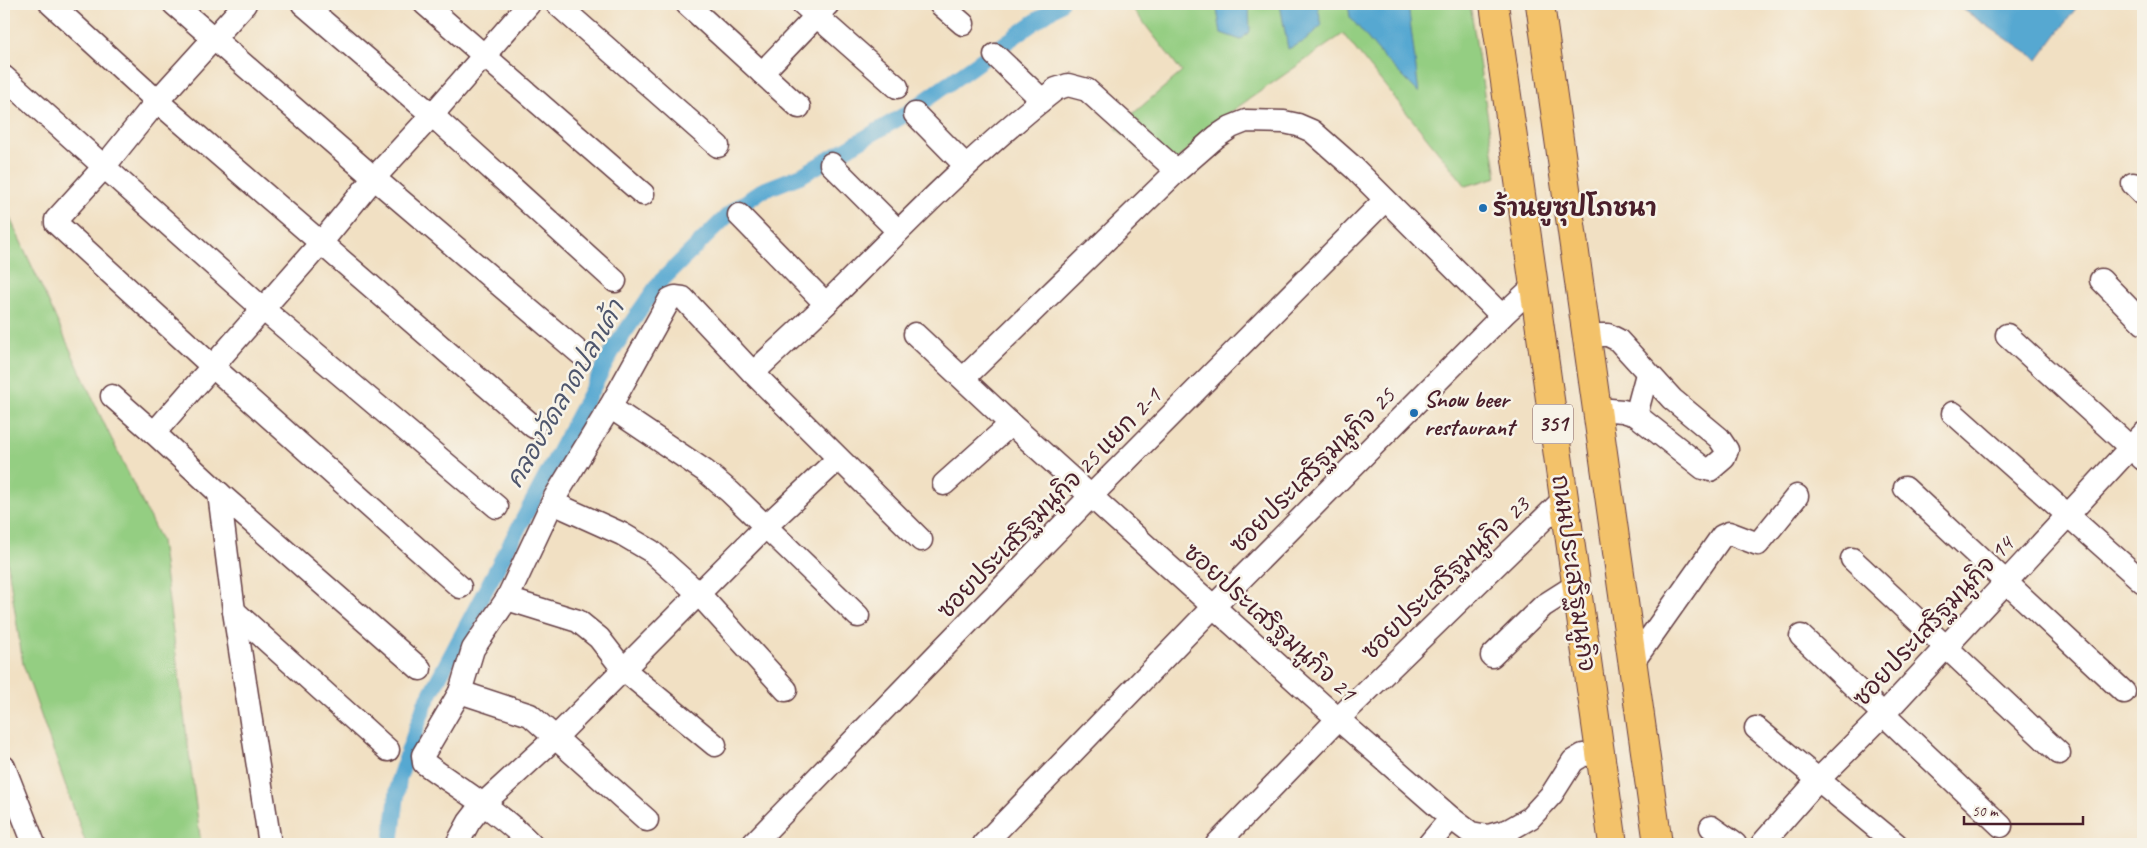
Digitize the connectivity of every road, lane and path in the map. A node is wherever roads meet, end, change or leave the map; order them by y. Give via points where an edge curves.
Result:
1 (51, 4) edge
2 (174, 4) edge
3 (245, 4) edge
4 (303, 4) edge
5 (425, 4) edge
6 (529, 4) edge
7 (557, 4) edge
8 (687, 4) edge
9 (940, 4) edge
10 (1494, 4) edge
11 (1540, 4) edge
12 (816, 8) edge
13 (963, 24) dead end
14 (214, 38) junction
15 (484, 54) junction
16 (995, 55) dead end
17 (762, 73) junction
18 (4, 77) edge
19 (898, 87) dead end
20 (1042, 100) junction
21 (157, 102) junction
22 (799, 107) dead end
23 (915, 114) dead end
24 (432, 115) junction
25 (718, 146) dead end
26 (831, 164) dead end
27 (966, 166) junction
28 (103, 168) junction
29 (1177, 171) junction
30 (374, 178) junction
31 (642, 194) dead end
32 (1385, 200) junction
33 (738, 215) dead end
34 (898, 231) junction
35 (320, 244) junction
36 (2101, 280) dead end
37 (616, 281) dead end
38 (1534, 286) junction
39 (826, 304) junction
40 (263, 308) junction
41 (1502, 316) junction
42 (2143, 323) edge
43 (915, 334) dead end
44 (1587, 335) junction
45 (2008, 336) dead end
46 (580, 354) dead end
47 (212, 366) junction
48 (753, 373) junction
49 (1647, 374) junction
50 (964, 378) junction
51 (112, 396) dead end
52 (610, 407) junction
53 (1597, 409) junction
54 (1953, 414) dead end
55 (1636, 415) junction
56 (1011, 424) junction
57 (534, 427) dead end
58 (154, 433) junction
59 (2139, 447) edge
60 (838, 459) junction
61 (944, 484) dead end
62 (1905, 488) dead end
63 (219, 492) junction
64 (1091, 496) junction
65 (1797, 496) dead end
66 (1563, 500) junction
67 (553, 503) junction
68 (497, 507) dead end
69 (2067, 515) junction
70 (766, 526) junction
71 (921, 540) dead end
72 (1852, 559) dead end
73 (2005, 582) junction
74 (2143, 582) edge
75 (1576, 586) junction
76 (460, 587) dead end
77 (698, 593) junction
78 (506, 599) junction
79 (1214, 606) junction
80 (234, 611) junction
81 (858, 616) dead end
82 (1801, 636) dead end
83 (1944, 647) junction
84 (1492, 656) dead end
85 (1633, 662) junction
86 (420, 669) dead end
87 (624, 669) junction
88 (786, 690) dead end
89 (460, 692) junction
90 (2124, 692) dead end
91 (1883, 715) junction
92 (1338, 719) junction
93 (1756, 728) dead end
94 (555, 738) junction
95 (715, 745) dead end
96 (388, 750) dead end
97 (2059, 753) dead end
98 (1601, 754) junction
99 (4, 767) edge
100 (1818, 780) junction
101 (483, 804) junction
102 (1451, 818) junction
103 (648, 820) dead end
104 (2001, 826) dead end
105 (1711, 827) dead end
106 (34, 844) edge
107 (270, 844) edge
108 (458, 844) edge
109 (531, 844) edge
110 (753, 844) edge
111 (984, 844) edge
112 (1217, 844) edge
113 (1429, 844) edge
114 (1613, 844) edge
115 (1658, 844) edge
116 (1735, 844) edge
117 (1762, 844) edge
118 (1896, 844) edge

1 - 21 street
2 - 14 street
3 - 14 street
4 - 24 street
5 - 15 street
6 - 15 street
7 - 25 street
8 - 17 street
9 - 13 street
10 - 38 main road, ถนนประเสริฐมนูกิจ / 351
11 - 44 main road, ถนนประเสริฐมนูกิจ / 351
12 - 17 street
12 - 19 street
14 - 21 street
14 - 30 street
15 - 24 street
15 - 31 street
16 - 20 street
17 - 22 street
18 - 28 street
20 - 27 street
20 - 29 street via 1056,89 1068,85 1087,90
21 - 28 street
21 - 35 street
23 - 27 street
24 - 30 street
24 - 37 street
26 - 34 street
27 - 34 street
28 - 40 street
28 - 47 street via 56,223
29 - 32 street via 1231,127 1246,121 1284,122 1312,131
29 - 50 street
30 - 35 street
30 - 46 street
32 - 41 street
32 - 64 street, ซอยประเสริฐมนูกิจ 25 แยก 2-1
33 - 39 street
34 - 39 street
35 - 40 street
35 - 57 street
36 - 42 street
38 - 41 street, ซอยประเสริฐมนูกิจ 25
38 - 66 main road, ถนนประเสริฐมนูกิจ / 351
39 - 48 street
40 - 47 street
40 - 68 street
41 - 79 street, ซอยประเสริฐมนูกิจ 25
43 - 50 street, ซอยประเสริฐมนูกิจ 21
44 - 49 street via 1608,335 1618,340
44 - 53 main road, ถนนประเสริฐมนูกิจ / 351
45 - 59 street
47 - 58 street
47 - 76 street
48 - 52 street via 683,298 675,297 670,300
48 - 60 street
49 - 55 street
49 - 55 street via 1719,438 1727,450 1724,458 1710,470 1703,468
50 - 56 street, ซอยประเสริฐมนูกิจ 21
51 - 58 street
52 - 67 street
52 - 70 street via 705,471
53 - 55 street
53 - 85 main road, ถนนประเสริฐมนูกิจ / 351
54 - 69 street
56 - 61 street
56 - 64 street, ซอยประเสริฐมนูกิจ 21
58 - 63 street
59 - 69 street, ซอยประเสริฐมนูกิจ 14
60 - 70 street
60 - 71 street
62 - 73 street
63 - 80 street
63 - 86 street
64 - 79 street, ซอยประเสริฐมนูกิจ 21
64 - 110 street, ซอยประเสริฐมนูกิจ 25 แยก 2-1
65 - 85 street via 1758,544 1729,533 1722,536
66 - 75 main road, ถนนประเสริฐมนูกิจ / 351
66 - 92 street, ซอยประเสริฐมนูกิจ 23
67 - 77 street via 622,534 651,551
67 - 78 street
69 - 73 street, ซอยประเสริฐมนูกิจ 14
69 - 74 street
70 - 77 street
70 - 81 street
72 - 83 street
73 - 83 street, ซอยประเสริฐมนูกิจ 14
73 - 90 street
75 - 84 street via 1543,606
75 - 98 main road, ถนนประเสริฐมนูกิจ / 351
77 - 87 street
77 - 88 street
78 - 87 street via 578,621 599,638
78 - 89 street via 473,649
79 - 92 street, ซอยประเสริฐมนูกิจ 21
79 - 111 street, ซอยประเสริฐมนูกิจ 25
80 - 96 street
80 - 107 street
82 - 91 street
83 - 91 street, ซอยประเสริฐมนูกิจ 14
83 - 97 street
85 - 115 main road, ถนนประเสริฐมนูกิจ / 351
87 - 94 street
87 - 95 street
89 - 94 street via 530,715
89 - 101 street via 422,760
91 - 100 street, ซอยประเสริฐมนูกิจ 14
91 - 104 street
92 - 102 street, ซอยประเสริฐมนูกิจ 21
92 - 112 street, ซอยประเสริฐมนูกิจ 23
93 - 100 street
94 - 101 street
94 - 103 street
98 - 102 street, ซอยประเสริฐมนูกิจ 21 via 1583,755 1573,761 1552,794 1530,818 1509,830 1488,836 1471,834
98 - 114 main road, ถนนประเสริฐมนูกิจ / 351
99 - 106 street
100 - 117 street, ซอยประเสริฐมนูกิจ 14
100 - 118 street
101 - 108 street
101 - 109 street
102 - 113 street
105 - 116 street

